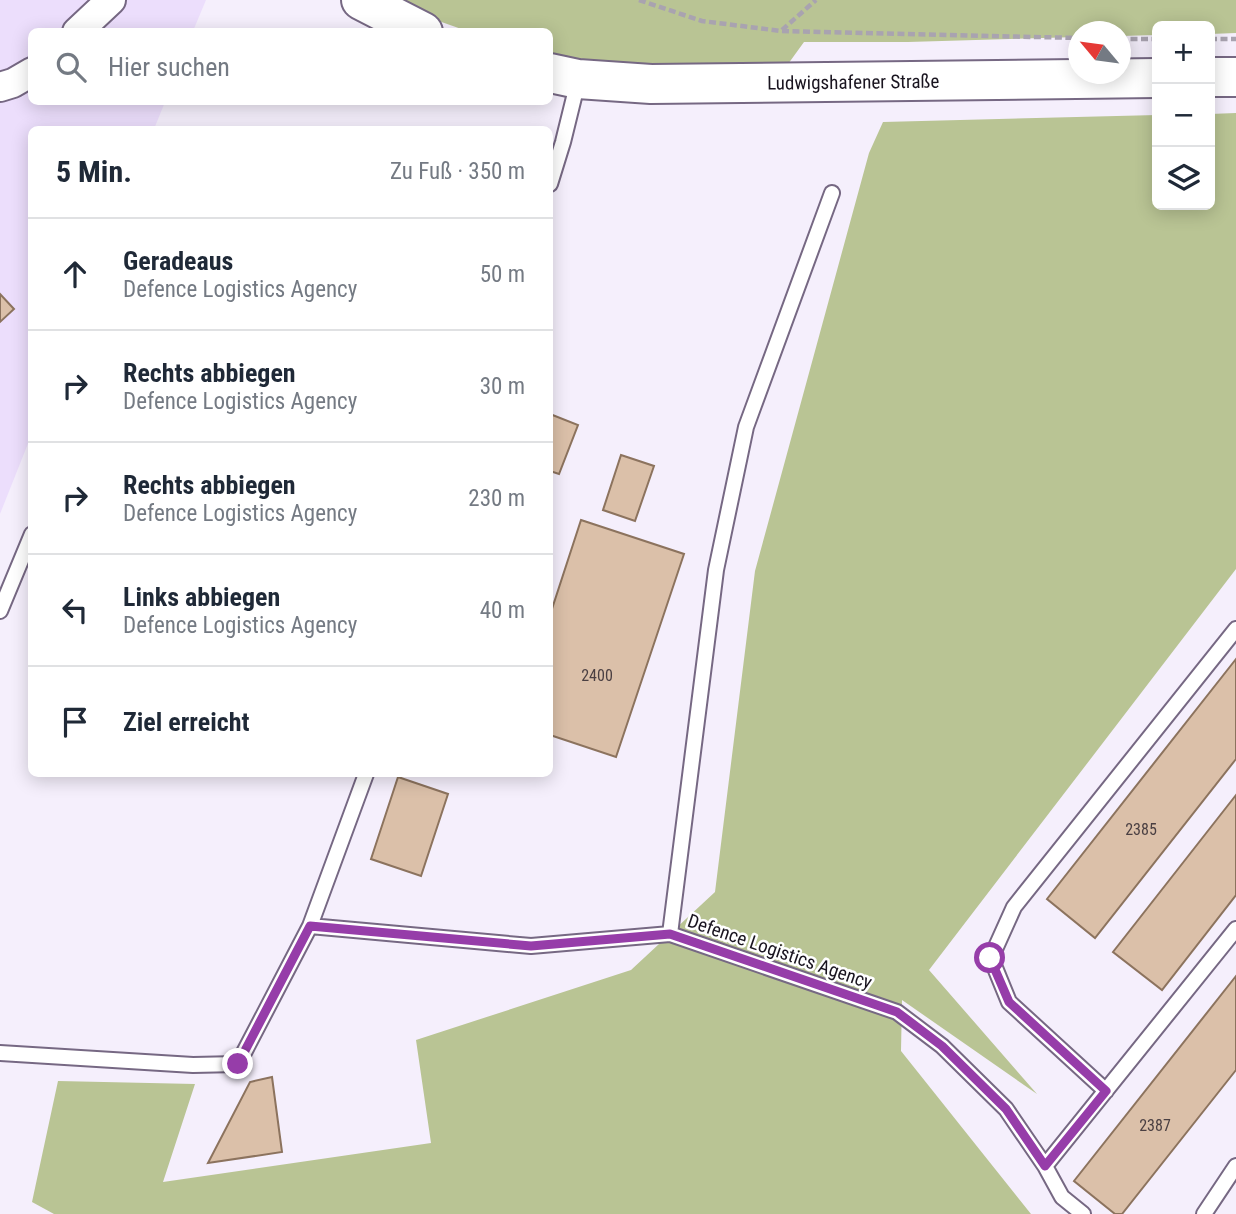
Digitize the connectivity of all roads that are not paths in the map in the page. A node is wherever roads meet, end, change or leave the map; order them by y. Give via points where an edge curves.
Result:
1 (111, 0) edge
2 (361, 0) edge
3 (81, 28) edge
4 (415, 28) edge
5 (28, 74) edge
6 (564, 76) edge
7 (1236, 77) edge
8 (1152, 78) edge
9 (1215, 78) edge
10 (0, 87) edge
11 (553, 174) edge
12 (832, 193) dead end
13 (27, 562) edge
14 (0, 611) edge
15 (1236, 629) edge
16 (365, 777) edge
17 (310, 926) junction
18 (1236, 929) edge
19 (670, 934) junction
20 (0, 1053) edge
21 (1106, 1091) junction
22 (1045, 1166) junction
23 (1236, 1166) edge
24 (1083, 1214) edge
25 (1205, 1214) edge

1 - 3 street
2 - 4 street
5 - 10 street
6 - 8 street, Ludwigshafener Straße via 651,84
6 - 11 lane via 563,142
7 - 9 street
12 - 19 lane via 746,427 716,570
13 - 14 lane
15 - 21 lane via 1014,906 990,958 1009,1002
16 - 17 lane
17 - 19 lane, Defence Logistics Agency via 531,946
17 - 20 lane via 238,1064
18 - 21 lane
19 - 22 lane, Defence Logistics Agency via 897,1012 942,1046 1006,1109
21 - 22 lane
22 - 24 lane, Defence Logistics Agency via 1062,1197
23 - 25 lane

